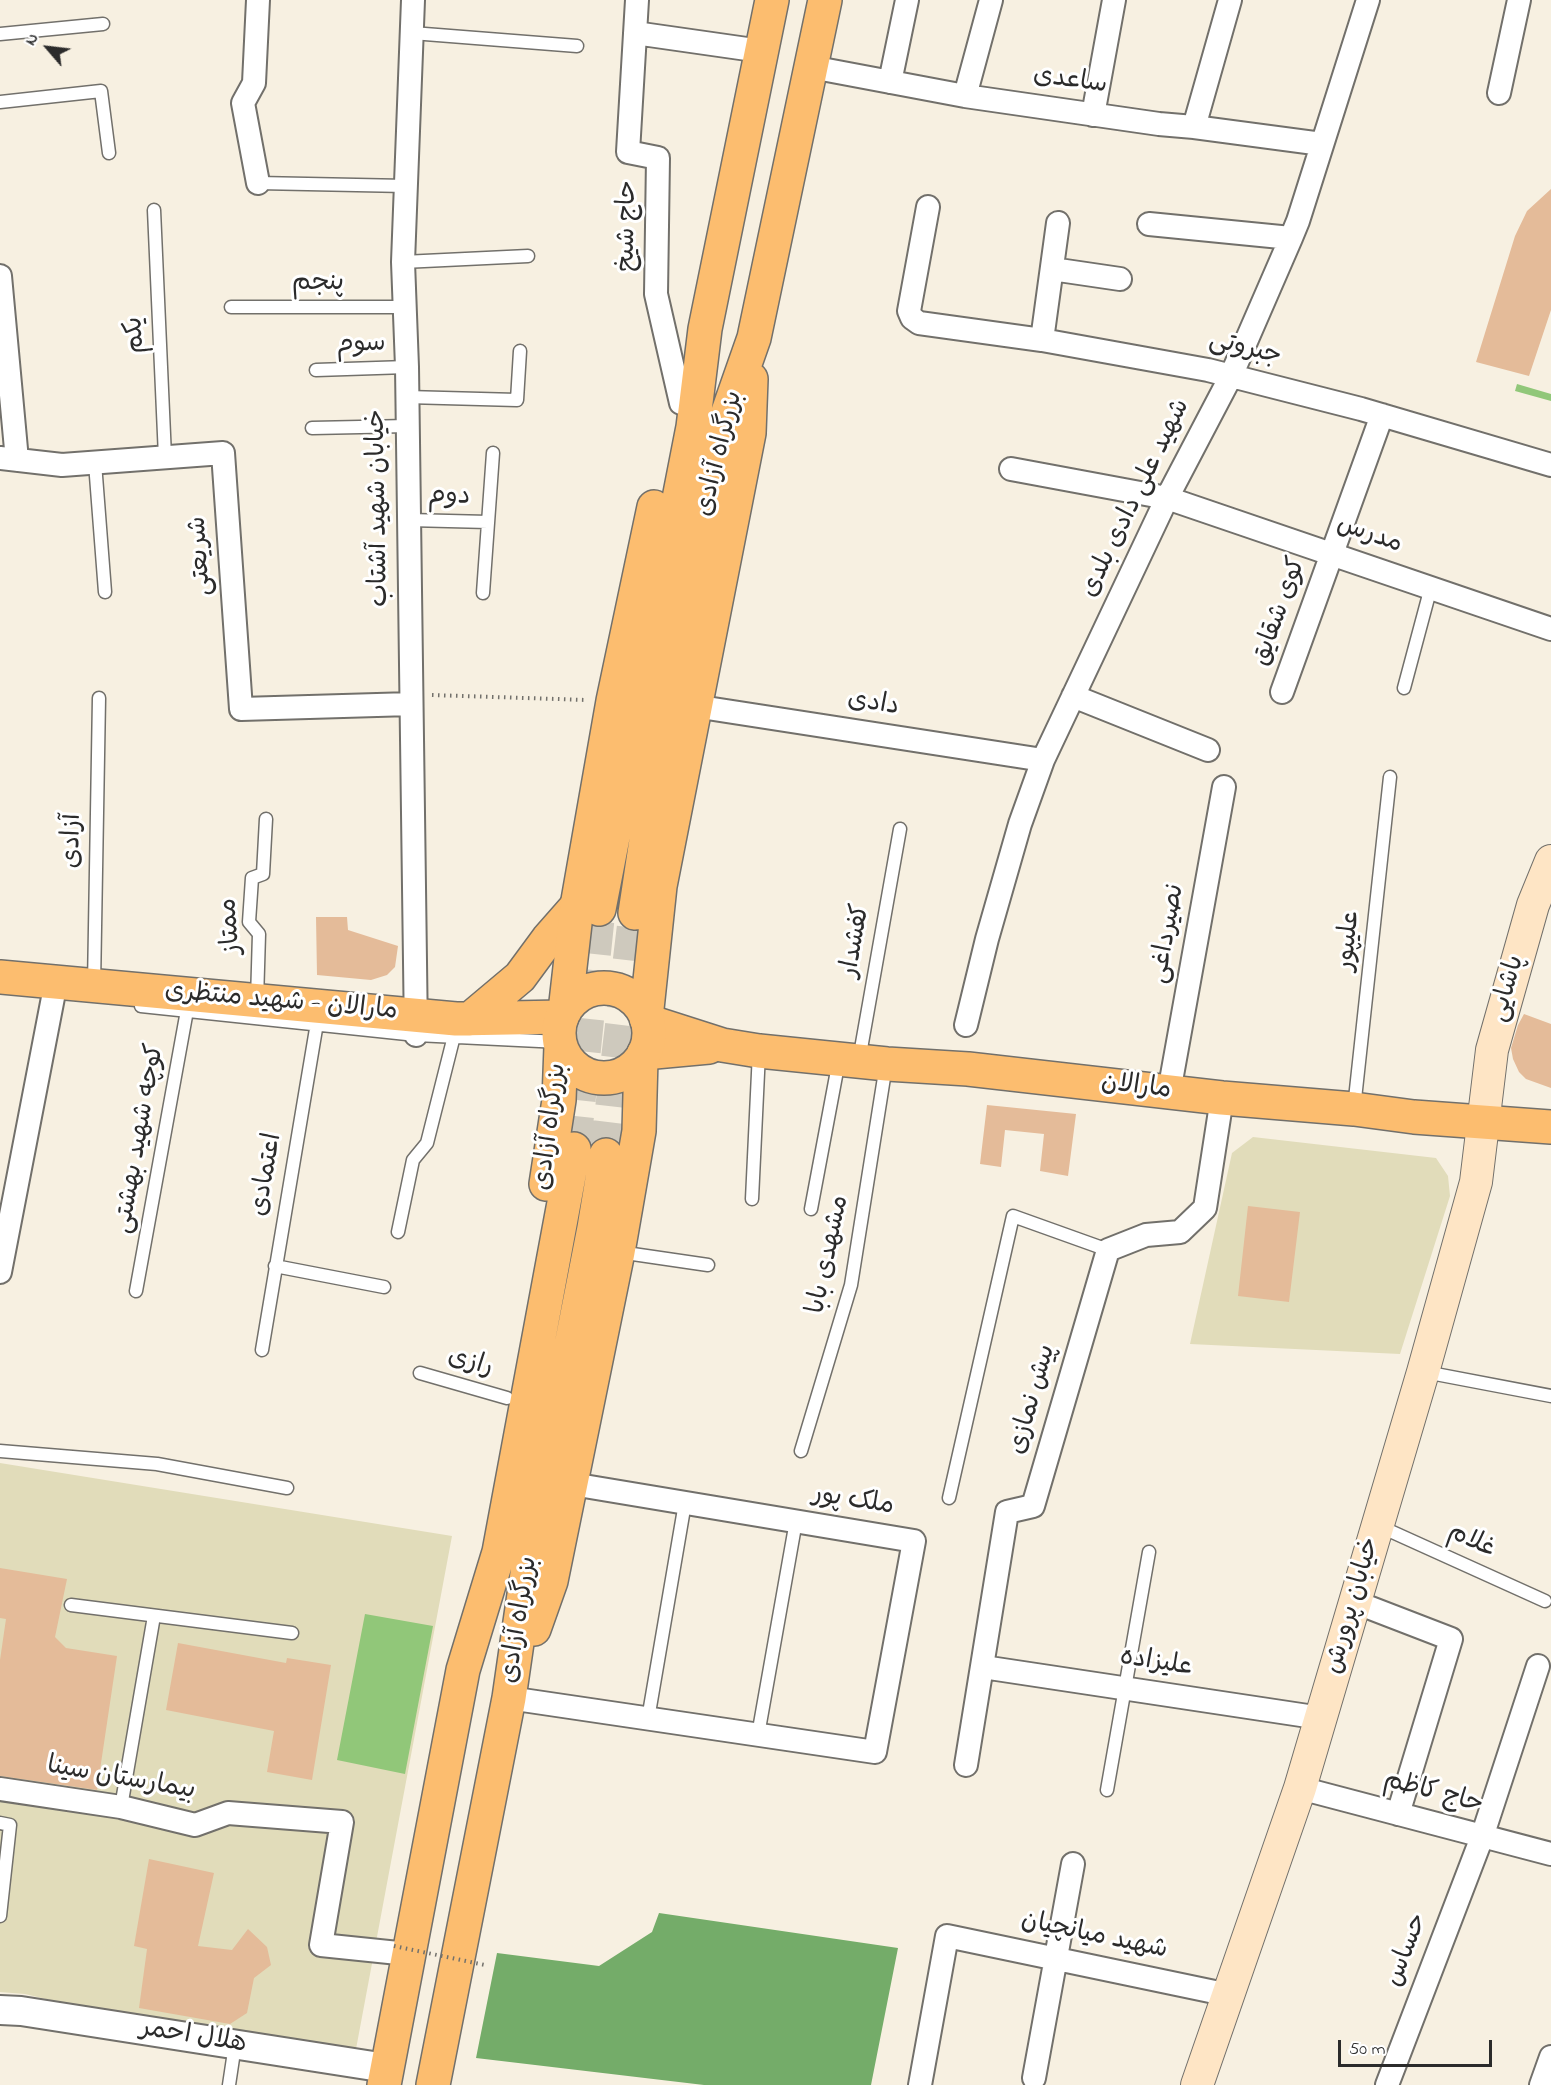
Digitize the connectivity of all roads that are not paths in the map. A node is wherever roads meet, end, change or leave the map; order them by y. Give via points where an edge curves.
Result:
1 (258, 0) edge
2 (413, 0) edge
3 (637, 0) edge
4 (772, 0) edge
5 (825, 0) edge
6 (907, 0) edge
7 (991, 0) edge
8 (1113, 0) edge
9 (1230, 0) edge
10 (1368, 0) edge
11 (1519, 0) edge
12 (104, 24) dead end
13 (412, 33) junction
14 (635, 33) junction
15 (0, 34) edge
16 (578, 46) dead end
17 (761, 51) junction
18 (811, 67) junction
19 (890, 82) junction
20 (1500, 93) dead end
21 (965, 96) junction
22 (0, 102) edge
23 (1093, 115) junction
24 (1194, 127) junction
25 (1322, 144) junction
26 (109, 153) dead end
27 (258, 183) joint
28 (406, 186) junction
29 (928, 207) dead end
30 (154, 210) dead end
31 (1058, 223) dead end
32 (1149, 224) dead end
33 (1291, 238) junction
34 (528, 256) dead end
35 (403, 262) junction
36 (1052, 269) junction
37 (0, 276) edge
38 (1120, 279) dead end
39 (405, 307) junction
40 (231, 308) dead end
41 (705, 329) junction
42 (754, 338) junction
43 (1042, 340) junction
44 (520, 351) dead end
45 (407, 367) junction
46 (316, 370) dead end
47 (1231, 375) junction
48 (407, 397) junction
49 (681, 403) junction
50 (1382, 415) junction
51 (408, 426) junction
52 (312, 428) dead end
53 (493, 453) dead end
54 (165, 458) junction
55 (8, 459) edge
56 (95, 463) junction
57 (1551, 465) edge
58 (1011, 469) dead end
59 (1167, 498) junction
60 (409, 520) junction
61 (488, 522) junction
62 (1332, 553) junction
63 (1431, 587) junction
64 (105, 591) dead end
65 (483, 593) dead end
66 (1551, 629) edge
67 (1404, 688) dead end
68 (1282, 692) dead end
69 (1073, 696) junction
70 (99, 698) dead end
71 (411, 699) junction
72 (694, 706) junction
73 (1208, 750) dead end
74 (1043, 760) junction
75 (1390, 777) dead end
76 (1224, 787) dead end
77 (266, 819) dead end
78 (900, 830) dead end
79 (1551, 861) edge
80 (588, 907) junction
81 (635, 913) tunnel mouth
82 (573, 952) junction
83 (653, 961) junction
84 (0, 977) edge
85 (62, 992) junction
86 (257, 1001) junction
87 (188, 1003) junction
88 (125, 1005) dead end
89 (318, 1016) junction
90 (647, 1020) junction
91 (460, 1025) junction
92 (966, 1025) dead end
93 (417, 1026) junction
94 (562, 1029) junction
95 (722, 1045) junction
96 (759, 1051) junction
97 (643, 1056) junction
98 (862, 1062) junction
99 (1169, 1092) junction
100 (1222, 1098) junction
101 (559, 1100) junction
102 (639, 1105) junction
103 (1354, 1109) junction
104 (1484, 1120) junction
105 (1551, 1126) edge
106 (574, 1149) tunnel mouth
107 (606, 1155) tunnel mouth
108 (752, 1199) dead end
109 (811, 1209) dead end
110 (398, 1232) dead end
111 (1108, 1250) junction
112 (618, 1252) junction
113 (708, 1264) dead end
114 (275, 1266) junction
115 (0, 1272) edge
116 (384, 1287) dead end
117 (136, 1291) dead end
118 (262, 1350) dead end
119 (1424, 1372) junction
120 (420, 1373) dead end
121 (1551, 1396) edge
122 (507, 1398) junction
123 (0, 1451) edge
124 (801, 1451) dead end
125 (572, 1484) junction
126 (287, 1488) dead end
127 (949, 1498) dead end
128 (686, 1503) junction
129 (796, 1521) junction
130 (1378, 1525) junction
131 (1149, 1552) dead end
132 (1545, 1601) dead end
133 (1355, 1602) junction
134 (71, 1605) dead end
135 (154, 1616) junction
136 (292, 1633) dead end
137 (1538, 1666) dead end
138 (983, 1667) junction
139 (463, 1670) junction
140 (1126, 1689) junction
141 (509, 1698) junction
142 (1321, 1718) junction
143 (648, 1719) junction
144 (758, 1735) junction
145 (966, 1765) dead end
146 (1300, 1788) junction
147 (0, 1789) edge
148 (1107, 1790) dead end
149 (121, 1807) junction
150 (1398, 1814) junction
151 (0, 1823) edge
152 (1482, 1837) junction
153 (1551, 1854) edge
154 (1073, 1864) dead end
155 (0, 1916) edge
156 (401, 1950) junction
157 (1057, 1959) junction
158 (1228, 1995) junction
159 (0, 2010) edge
160 (235, 2045) junction
161 (1551, 2057) edge
162 (385, 2076) edge
163 (1034, 2078) dead end
164 (229, 2085) edge
165 (433, 2085) edge
166 (920, 2085) edge
167 (1197, 2085) edge
168 (1388, 2085) edge
169 (1541, 2085) edge

1 - 27 street via 254,83 243,103
2 - 13 street, خیابان شهید آشتاب
3 - 14 street, حاج شیخ
4 - 17 main road, بزرگراه آزادی
5 - 18 main road, بزرگراه آزادی
6 - 19 street
7 - 21 street
8 - 23 street
9 - 24 street
10 - 25 street, شهید علی دادی بلدی
11 - 20 street
12 - 15 lane
13 - 16 lane
13 - 28 street, خیابان شهید آشتاب
14 - 17 street
14 - 49 street, حاج شیخ via 628,152 658,158 656,294
17 - 41 main road, بزرگراه آزادی
18 - 19 street, ساعدی
18 - 42 main road, بزرگراه آزادی
19 - 21 street, ساعدی
21 - 23 street, ساعدی
22 - 26 lane via 101,91
23 - 24 street, ساعدی
24 - 25 street, ساعدی
25 - 33 street, شهید علی دادی بلدی
27 - 28 lane
28 - 35 street, خیابان شهید آشتاب
29 - 43 street, جبروتی via 909,311 912,318 919,323
30 - 54 lane, یکم
31 - 36 street
32 - 33 street
33 - 47 street, شهید علی دادی بلدی
34 - 35 lane
35 - 39 street, خیابان شهید آشتاب
36 - 38 street
36 - 43 street
37 - 55 street
39 - 40 lane, پنجم
39 - 45 street, خیابان شهید آشتاب
41 - 49 main road
41 - 80 main road, بزرگراه آزادی via 693,427
42 - 72 main road via 749,433
42 - 81 main road, بزرگراه آزادی via 721,432 660,748
43 - 47 street, جبروتی
44 - 48 lane via 517,400
45 - 46 lane, سوم
45 - 48 street, خیابان شهید آشتاب
47 - 50 street, جبروتی
47 - 59 street, شهید علی دادی بلدی
48 - 51 street, خیابان شهید آشتاب
49 - 80 main road via 668,441 613,701
50 - 57 street, جبروتی
50 - 62 street, کوی شقایق
51 - 52 lane
51 - 60 street, خیابان شهید آشتاب
53 - 61 lane
54 - 56 street, شریعتی
54 - 71 street, شریعتی via 223,453 241,709
55 - 56 street, شریعتی via 63,465
56 - 64 lane
58 - 59 street, مدرس
59 - 62 street, مدرس
59 - 69 street, شهید علی دادی بلدی
60 - 61 lane, دوم
60 - 71 street, خیابان شهید آشتاب
61 - 65 lane
62 - 63 street, مدرس
62 - 68 street, کوی شقایق
63 - 66 street, مدرس
63 - 67 lane
69 - 73 street
69 - 74 street, شهید علی دادی بلدی
70 - 85 lane, آزادی
71 - 93 street, خیابان شهید آشتاب
72 - 74 street, دادی
72 - 83 main road via 660,886
74 - 92 street, شهید علی دادی بلدی via 1020,824
75 - 103 lane, علیپور
76 - 99 street, نصیرداغی
77 - 86 lane, ممتاز via 264,874 252,878 249,922 259,934
78 - 98 lane, کفشدار
79 - 104 main road, پاشایی via 1533,905 1492,1050
80 - 82 main road, بزرگراه آزادی
80 - 91 main road via 548,939 519,977
82 - 83 main road via 590,969 615,976 631,975
82 - 94 main road, بزرگراه آزادی
83 - 90 main road
84 - 85 main road, مارالان - شهید منتظری
85 - 87 main road, مارالان - شهید منتظری
85 - 115 street
86 - 87 main road, مارالان - شهید منتظری
86 - 89 main road, مارالان - شهید منتظری
87 - 88 lane, مارالان - شهید منتظری
87 - 89 lane, مارالان - شهید منتظری
87 - 117 lane, کوچه شهید بهشتی
89 - 93 main road, مارالان - شهید منتظری
89 - 114 lane, اعتمادی
90 - 94 main road via 632,998 621,992 596,989 573,1001
90 - 95 main road, مارالان
90 - 97 main road via 649,1037
91 - 93 main road, مارالان - شهید منتظری
91 - 94 main road, مارالان - شهید منتظری
91 - 110 lane via 428,1143 413,1160
94 - 97 main road via 566,1057 584,1074 596,1078 621,1075
94 - 101 main road, بزرگراه آزادی
95 - 96 main road, مارالان
95 - 97 main road, مارالان
96 - 98 main road, مارالان
96 - 108 lane
97 - 102 main road
98 - 99 main road, مارالان via 968,1069
98 - 109 lane
98 - 124 lane, مشهدی بابا via 851,1285
99 - 100 main road, مارالان
100 - 103 main road, مارالان
100 - 111 street via 1205,1208 1180,1232 1146,1235
101 - 102 main road via 579,1088 601,1086 625,1093
101 - 122 main road, بزرگراه آزادی
102 - 112 main road via 639,1131
103 - 104 main road, مارالان
104 - 105 main road, مارالان
104 - 119 main road, خیابان پرورش via 1476,1182
106 - 139 main road, بزرگراه آزادی via 499,1552
107 - 141 main road, بزرگراه آزادی via 529,1560
111 - 127 lane via 1014,1216
111 - 138 street, پیش نمازی via 1033,1506 1007,1512
112 - 113 lane
112 - 125 main road
114 - 116 lane
114 - 118 lane, اعتمادی
119 - 121 lane
119 - 130 main road, خیابان پرورش
120 - 122 lane, رازی
122 - 139 main road, بزرگراه آزادی via 476,1557
123 - 126 lane via 157,1464
125 - 128 street, ملک پور
125 - 141 main road via 551,1581
128 - 129 street, ملک پور
128 - 143 lane
129 - 144 lane
129 - 144 street, ملک پور via 914,1541 875,1752
130 - 132 lane, غلام
130 - 133 main road, خیابان پرورش
131 - 140 lane
133 - 142 main road, خیابان پرورش
133 - 150 street via 1451,1639
134 - 135 lane
135 - 136 lane
135 - 149 lane
137 - 152 street, حساس
138 - 140 street, علیزاده
138 - 145 street, پیش نمازی
139 - 156 main road, بزرگراه آزادی
140 - 142 street, علیزاده
140 - 148 lane
141 - 143 street
141 - 165 main road, بزرگراه آزادی
142 - 146 main road, خیابان پرورش
143 - 144 street
146 - 150 street, حاج کاظم
146 - 158 main road, خیابان پرورش
147 - 149 street, بیمارستان سینا
149 - 156 street, بیمارستان سینا via 195,1826 228,1813 342,1822 321,1945
150 - 152 street, حاج کاظم
151 - 155 lane via 10,1825
152 - 153 street, حاج کاظم
152 - 168 street, حساس
154 - 157 street
156 - 162 main road, بزرگراه آزادی
157 - 158 street, شهید میانچیان
157 - 163 street
157 - 166 street, شهید میانچیان via 947,1936
158 - 167 main road, خیابان پرورش
159 - 160 street, هلال احمر
160 - 162 street, هلال احمر
160 - 164 lane
161 - 169 street

